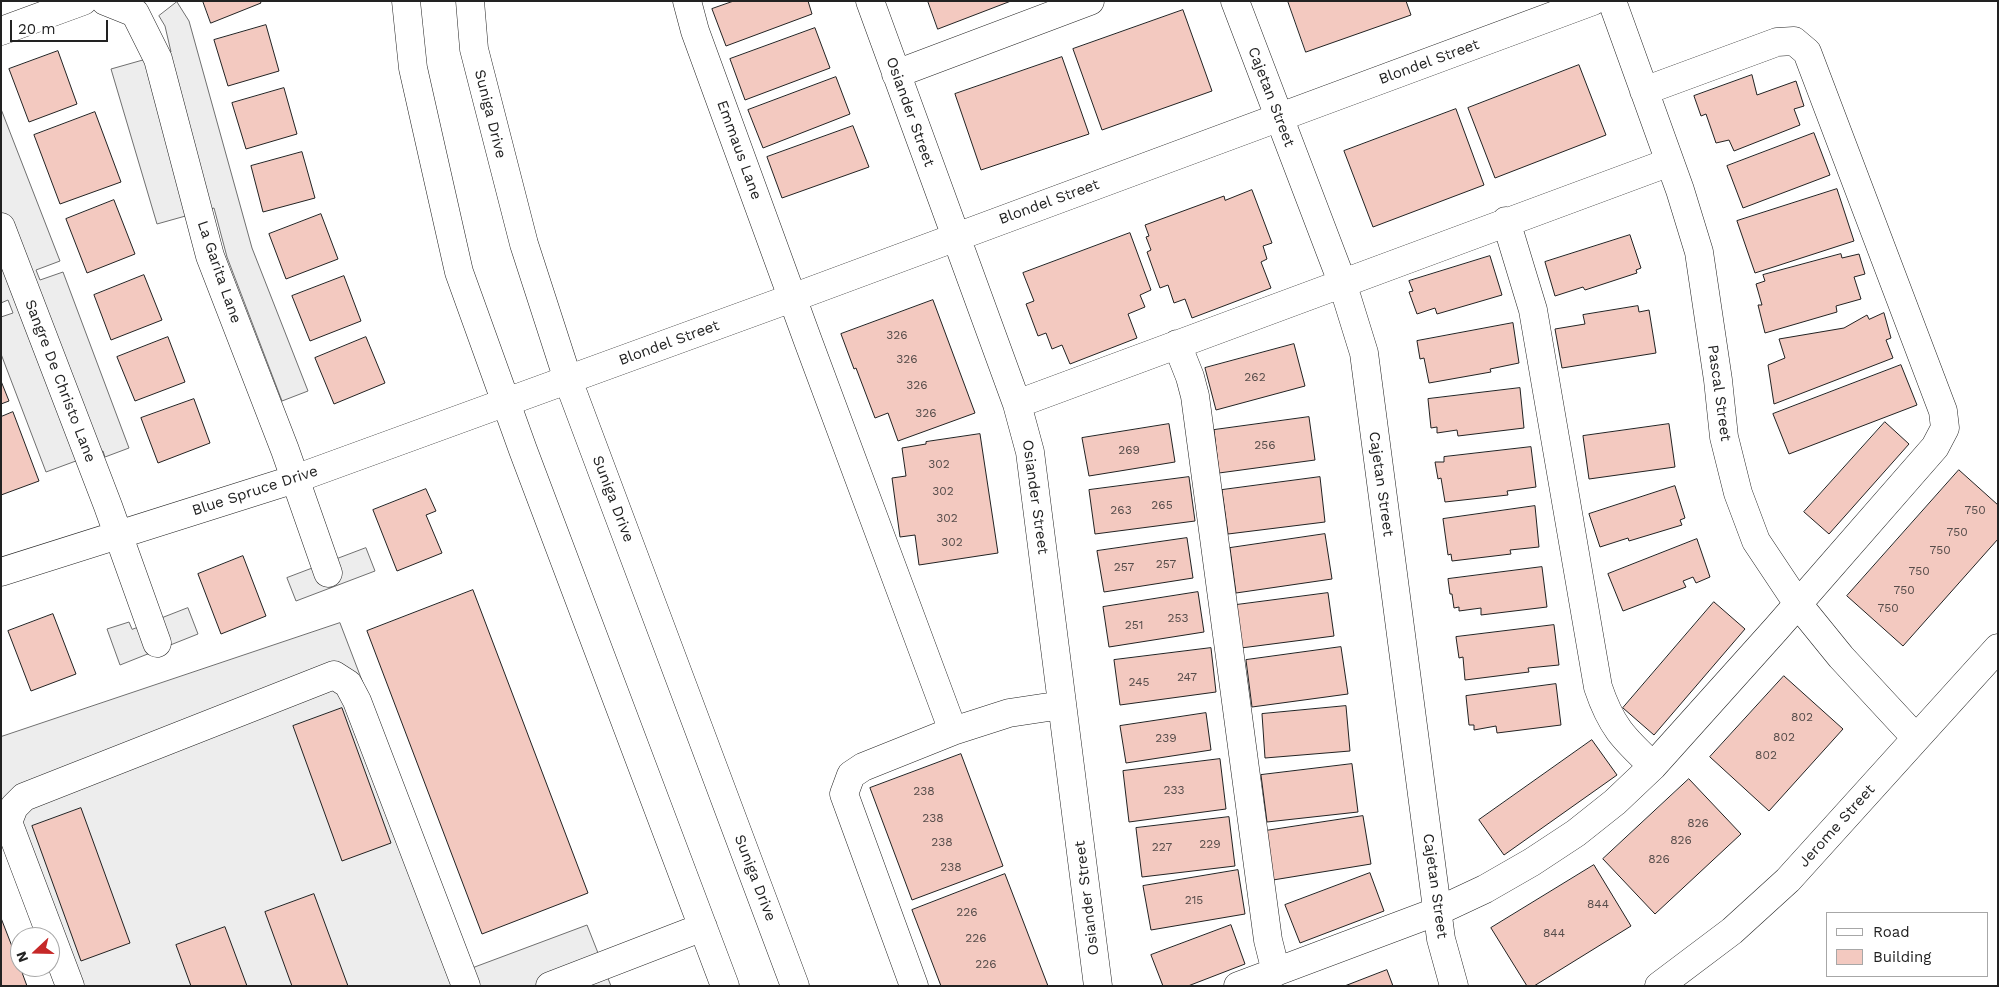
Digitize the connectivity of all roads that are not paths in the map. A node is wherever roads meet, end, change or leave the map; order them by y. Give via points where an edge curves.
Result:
1 (83, 1) edge
2 (105, 1) edge
3 (406, 1) edge
4 (470, 1) edge
5 (687, 1) edge
6 (870, 1) edge
7 (1090, 1) edge
8 (1234, 1) edge
9 (1592, 1) edge
10 (1612, 1) edge
11 (1057, 7) edge
12 (1, 31) edge
13 (896, 74) junction
14 (1644, 91) junction
15 (1278, 118) junction
16 (1670, 162) junction
17 (1506, 221) junction
18 (1, 227) edge
19 (956, 237) junction
20 (1342, 282) junction
21 (792, 298) junction
22 (1177, 344) junction
23 (568, 380) junction
24 (506, 403) junction
25 (1017, 404) junction
26 (295, 480) junction
27 (118, 535) junction
28 (1, 572) edge
29 (328, 574) dead end
30 (1798, 604) junction
31 (157, 643) dead end
32 (1998, 648) edge
33 (1062, 705) junction
34 (954, 731) junction
35 (1916, 738) junction
36 (1653, 766) junction
37 (1438, 911) junction
38 (703, 927) junction
39 (1276, 972) junction
40 (70, 986) edge
41 (466, 986) edge
42 (550, 986) edge
43 (725, 986) edge
44 (795, 986) edge
45 (914, 986) edge
46 (1098, 986) edge
47 (1238, 986) edge
48 (1454, 986) edge
49 (1659, 986) edge

1 - 12 street
2 - 26 street, La Garita Lane via 135,13 158,59 210,256
3 - 24 street via 413,68 459,272
4 - 23 street, Suniga Drive via 474,49 524,244
5 - 21 street, Emmaus Lane
6 - 13 street, Osiander Street
7 - 11 street
8 - 15 street, Cajetan Street
9 - 15 street, Blondel Street
10 - 14 street, Pascal Street
11 - 13 street
13 - 19 street, Osiander Street
14 - 16 street, Pascal Street
14 - 30 street via 1777,42 1794,42 1808,52 1943,411 1945,428 1935,447
15 - 19 street, Blondel Street
15 - 20 street, Cajetan Street
16 - 17 street
16 - 30 street, Pascal Street via 1699,252 1724,438 1738,493 1756,541
17 - 20 street
17 - 36 street via 1533,310 1598,687 1615,727
18 - 27 street, Sangre De Christo Lane
19 - 21 street, Blondel Street
19 - 25 street, Osiander Street
20 - 22 street
20 - 37 street, Cajetan Street via 1364,353
21 - 23 street, Blondel Street
21 - 34 street, Emmaus Lane
22 - 25 street
22 - 39 street via 1195,396 1268,940
23 - 24 street, Blondel Street
23 - 44 street, Suniga Drive
24 - 26 street, Blue Spruce Drive
24 - 38 street
25 - 33 street, Osiander Street via 1030,452
26 - 27 street, Blue Spruce Drive
26 - 29 street, La Garita Lane
27 - 28 street, Blue Spruce Drive
27 - 31 street, Sangre De Christo Lane
30 - 35 street, Pascal Street via 1841,657
30 - 36 street
32 - 35 street, Jerome Street
33 - 34 street via 1009,713
33 - 46 street, Osiander Street
34 - 45 street via 863,767 851,775 844,794
35 - 49 street, Jerome Street via 1788,880 1732,931
36 - 37 street via 1615,802 1561,842 1485,889
37 - 39 street
37 - 48 street, Cajetan Street via 1441,939
38 - 42 street
38 - 43 street
39 - 47 street
40 - 41 street via 8,822 14,807 24,797 334,675 348,684 357,701

